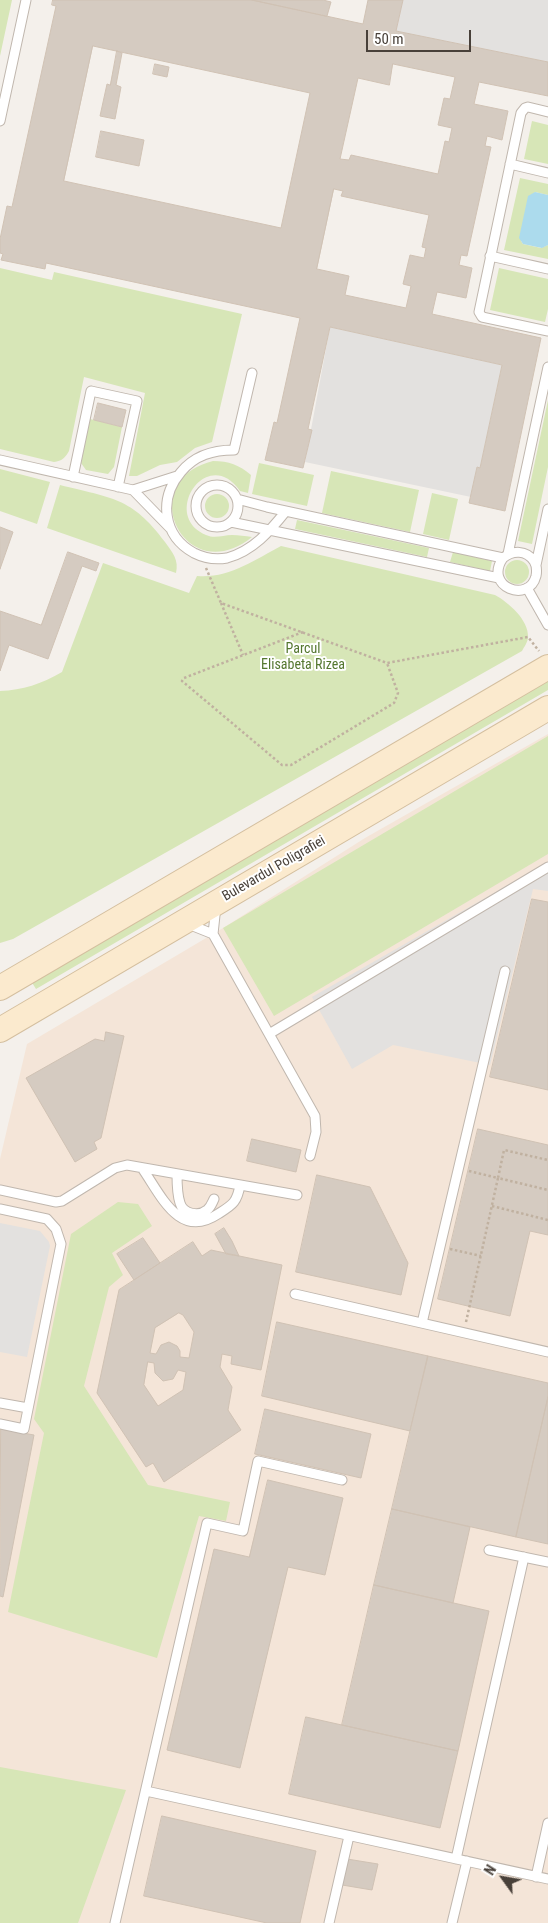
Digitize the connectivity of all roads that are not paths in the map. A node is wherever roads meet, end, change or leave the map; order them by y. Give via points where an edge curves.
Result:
1 (26, 0) edge
2 (548, 112) edge
3 (0, 121) edge
4 (510, 164) junction
5 (548, 173) edge
6 (490, 256) junction
7 (548, 269) edge
8 (548, 331) edge
9 (548, 367) edge
10 (252, 373) dead end
11 (0, 460) edge
12 (73, 476) junction
13 (177, 476) junction
14 (118, 487) junction
15 (134, 490) junction
16 (237, 499) junction
17 (548, 509) edge
18 (286, 512) junction
19 (231, 522) junction
20 (171, 529) junction
21 (271, 530) junction
22 (505, 556) junction
23 (536, 565) junction
24 (499, 578) junction
25 (527, 588) junction
26 (548, 625) edge
27 (544, 659) edge
28 (548, 708) edge
29 (548, 867) edge
30 (216, 903) junction
31 (183, 922) junction
32 (213, 934) junction
33 (505, 971) dead end
34 (0, 988) edge
35 (0, 1030) edge
36 (269, 1034) junction
37 (310, 1156) dead end
38 (142, 1168) junction
39 (177, 1174) junction
40 (240, 1185) junction
41 (0, 1190) edge
42 (298, 1195) dead end
43 (214, 1199) dead end
44 (0, 1209) edge
45 (295, 1294) dead end
46 (422, 1324) junction
47 (548, 1352) edge
48 (0, 1403) edge
49 (28, 1408) junction
50 (0, 1424) edge
51 (342, 1480) dead end
52 (489, 1550) dead end
53 (524, 1557) junction
54 (548, 1562) edge
55 (146, 1791) junction
56 (548, 1823) edge
57 (349, 1836) junction
58 (456, 1859) junction
59 (467, 1861) junction
60 (536, 1877) junction
61 (548, 1879) edge
62 (115, 1923) edge
63 (329, 1923) edge
64 (452, 1923) edge

1 - 3 lane
2 - 4 lane via 528,107 523,110
4 - 5 lane
4 - 6 lane
6 - 7 lane
6 - 8 lane via 479,314
9 - 22 lane
10 - 13 lane via 234,450 208,452
11 - 12 lane
12 - 14 lane
12 - 14 lane via 91,391 137,401
13 - 15 lane
13 - 20 lane via 166,502
14 - 15 lane
15 - 20 lane
16 - 18 lane
16 - 19 lane via 238,511
16 - 19 lane via 229,489 216,485 204,490 197,501 198,514 207,524 220,527
17 - 23 lane
18 - 21 lane
18 - 22 lane
19 - 21 lane
20 - 21 lane via 178,541 201,556 225,558 249,548
21 - 24 lane
22 - 23 lane via 513,552 524,553
22 - 24 lane via 498,567
23 - 25 lane via 534,581
24 - 25 lane via 511,590
25 - 26 lane
27 - 34 main road
28 - 30 main road, Bulevardul Poligrafiei
29 - 36 lane
30 - 31 main road, Bulevardul Poligrafiei
30 - 32 lane
31 - 32 lane
31 - 35 main road, Bulevardul Poligrafiei
32 - 36 lane
33 - 46 lane
36 - 37 lane via 315,1116 316,1132
38 - 39 lane
38 - 40 lane via 175,1215 190,1222 207,1221 233,1204
38 - 41 lane via 127,1165 116,1168 56,1202
39 - 40 lane
39 - 43 lane via 179,1201 185,1210 202,1213
40 - 42 lane
44 - 49 lane via 47,1219 56,1229 61,1244
45 - 46 lane
46 - 47 lane
48 - 49 lane
49 - 50 lane via 24,1429
51 - 55 lane via 258,1461 242,1531 207,1523
52 - 53 lane
53 - 54 lane
53 - 58 lane
55 - 57 lane
55 - 62 lane
56 - 60 lane
57 - 58 lane
57 - 63 lane
58 - 59 lane
59 - 60 lane
59 - 64 lane
60 - 61 lane

